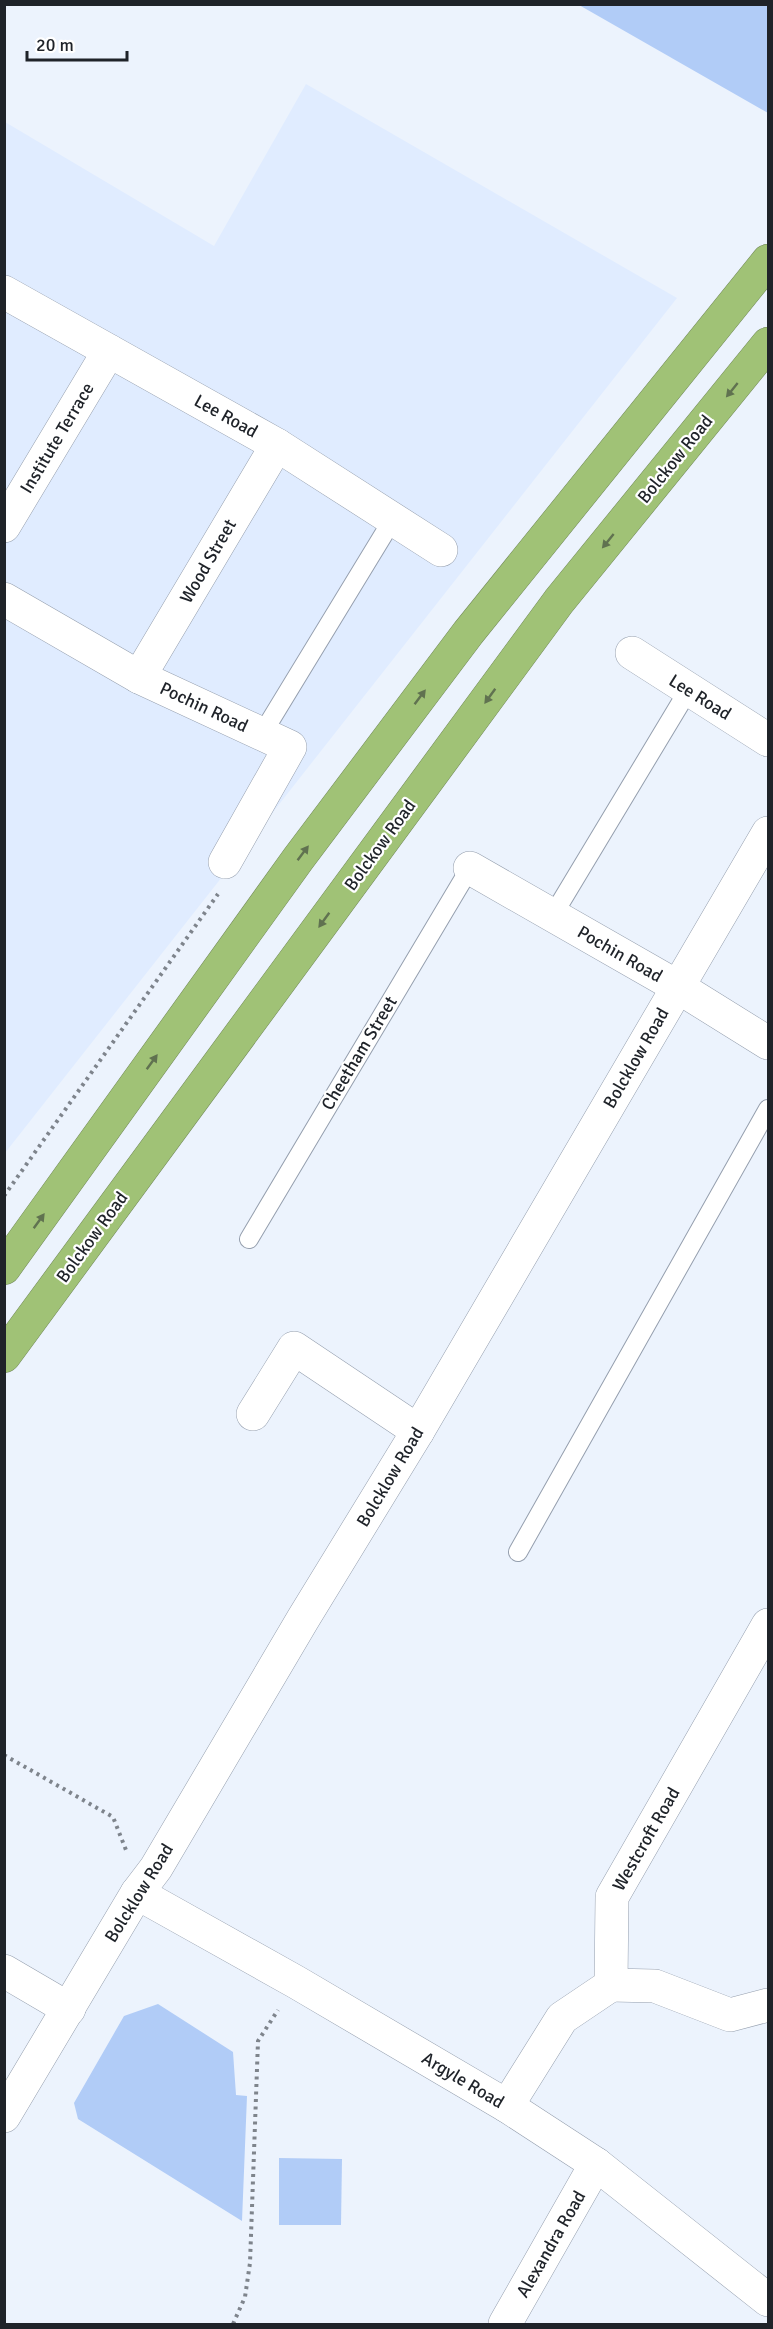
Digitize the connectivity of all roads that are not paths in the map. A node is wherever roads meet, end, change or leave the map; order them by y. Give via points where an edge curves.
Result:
1 (768, 261) edge
2 (4, 292) edge
3 (768, 344) edge
4 (109, 351) junction
5 (277, 445) junction
6 (393, 519) junction
7 (4, 526) edge
8 (441, 550) dead end
9 (4, 600) edge
10 (632, 653) dead end
11 (140, 677) junction
12 (689, 689) junction
13 (262, 734) junction
14 (768, 740) edge
15 (768, 833) edge
16 (225, 862) road end
17 (470, 868) joint
18 (553, 915) junction
19 (678, 987) junction
20 (768, 1043) edge
21 (768, 1109) edge
22 (249, 1239) dead end
23 (4, 1268) edge
24 (4, 1356) edge
25 (253, 1414) dead end
26 (418, 1431) junction
27 (518, 1552) dead end
28 (764, 1641) edge
29 (137, 1893) junction
30 (4, 1971) edge
31 (611, 1985) junction
32 (768, 2005) edge
33 (69, 2009) junction
34 (507, 2106) junction
35 (4, 2116) edge
36 (596, 2164) junction
37 (768, 2300) edge
38 (505, 2325) edge

23 -> 1 highway via 298,859 468,633
2 - 4 street, Lee Road
3 -> 24 highway, Bolckow Road via 559,601
4 - 5 street, Lee Road
4 - 7 street, Institute Terrace
5 - 6 street, Lee Road
5 - 11 street, Wood Street
6 - 8 street, Lee Road
6 - 13 lane
9 - 11 street, Pochin Road
10 - 12 street, Lee Road
11 - 13 street, Pochin Road
12 - 14 street, Lee Road
12 - 18 lane
13 - 16 street, Pochin Road via 290,747
15 - 19 street, Bolcklow Road
17 - 18 street, Pochin Road
17 - 22 lane, Cheetham Street
18 - 19 street, Pochin Road
19 - 20 street, Pochin Road
19 - 26 street, Bolcklow Road
21 - 27 lane
25 - 26 street via 294,1348
26 - 29 street, Bolcklow Road via 156,1868
28 - 31 street, Westcroft Road via 612,1897
29 - 33 street, Bolcklow Road
29 - 34 street, Argyle Road
30 - 33 street
31 - 32 street via 655,1986 730,2015
31 - 34 street via 561,2018
33 - 35 street, Bolcklow Road
34 - 36 street, Argyle Road
36 - 37 street, Argyle Road
36 - 38 street, Alexandra Road

